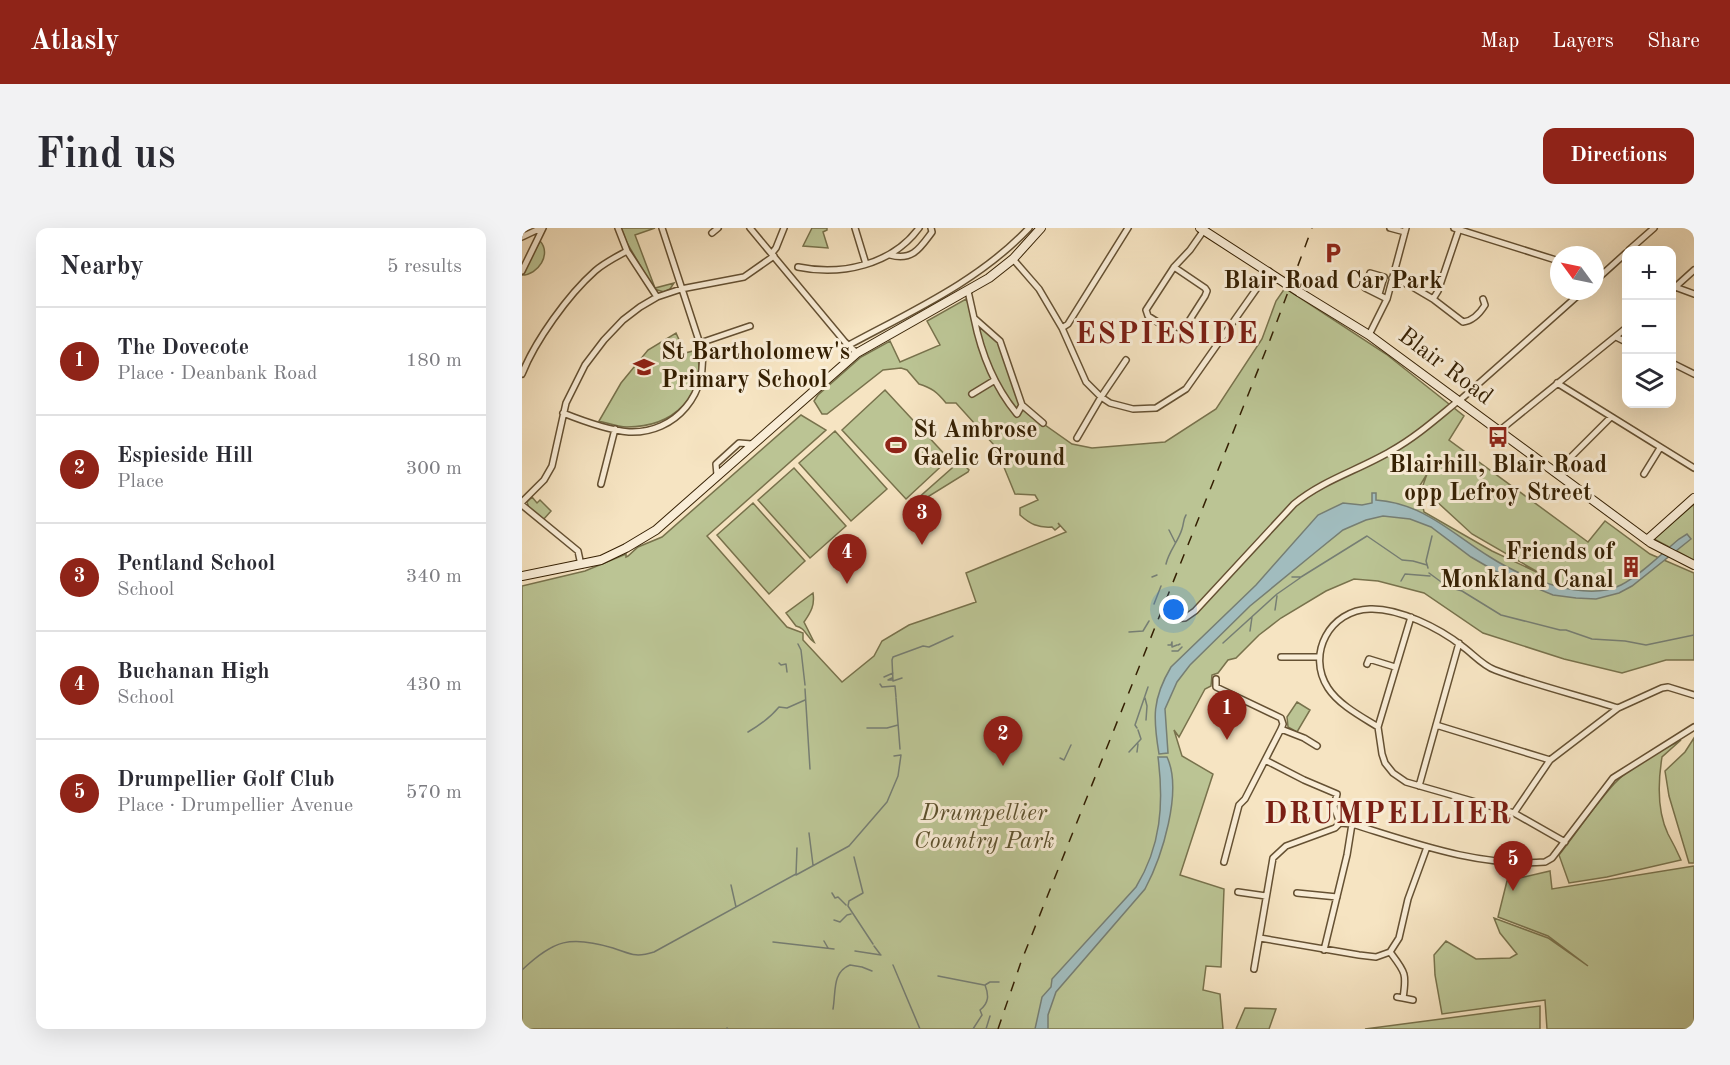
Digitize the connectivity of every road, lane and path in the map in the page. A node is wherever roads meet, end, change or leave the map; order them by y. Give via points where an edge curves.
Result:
1 (542, 228) edge
2 (618, 228) edge
3 (662, 228) edge
4 (718, 228) edge
5 (750, 228) edge
6 (784, 228) edge
7 (855, 228) edge
8 (919, 228) edge
9 (931, 228) edge
10 (1029, 228) edge
11 (1041, 228) edge
12 (1128, 228) edge
13 (1390, 228) edge
14 (1654, 228) edge
15 (1202, 229) edge
16 (1457, 229) edge
17 (1406, 230) edge
18 (712, 233) dead end
19 (522, 237) edge
20 (1634, 246) edge
21 (627, 251) junction
22 (774, 252) junction
23 (890, 255) junction
24 (1622, 257) edge
25 (1550, 258) edge
26 (1013, 259) junction
27 (866, 264) junction
28 (798, 267) dead end
29 (1174, 267) junction
30 (1694, 270) edge
31 (522, 271) edge
32 (1269, 271) junction
33 (1604, 271) edge
34 (970, 278) junction
35 (1392, 278) junction
36 (1676, 285) edge
37 (976, 286) junction
38 (681, 289) junction
39 (1676, 289) edge
40 (968, 291) junction
41 (1379, 294) dead end
42 (1694, 294) edge
43 (657, 297) junction
44 (1386, 299) junction
45 (1433, 299) junction
46 (1483, 299) dead end
47 (1573, 300) edge
48 (974, 318) junction
49 (750, 326) dead end
50 (1062, 327) junction
51 (1622, 332) edge
52 (1370, 335) junction
53 (1616, 337) junction
54 (1622, 340) edge
55 (700, 343) junction
56 (849, 345) junction
57 (857, 353) junction
58 (1126, 360) dead end
59 (1676, 365) edge
60 (522, 374) edge
61 (1694, 374) edge
62 (995, 380) junction
63 (1557, 383) junction
64 (972, 394) dead end
65 (1101, 397) junction
66 (1458, 401) junction
67 (1022, 405) junction
68 (563, 413) junction
69 (1611, 417) junction
70 (1042, 423) dead end
71 (615, 429) junction
72 (1499, 431) junction
73 (1077, 438) dead end
74 (1660, 448) junction
75 (1694, 468) edge
76 (1555, 473) junction
77 (1644, 474) dead end
78 (601, 484) dead end
79 (1694, 498) edge
80 (522, 503) edge
81 (1647, 540) junction
82 (578, 552) junction
83 (592, 562) junction
84 (581, 565) junction
85 (1694, 565) edge
86 (522, 576) edge
87 (1411, 617) junction
88 (1170, 619) dead end
89 (1459, 644) junction
90 (1281, 657) dead end
91 (1319, 657) junction
92 (1369, 659) dead end
93 (1395, 668) junction
94 (1216, 679) dead end
95 (1694, 695) edge
96 (1618, 708) junction
97 (1436, 725) junction
98 (1378, 727) junction
99 (1694, 728) edge
100 (1281, 729) junction
101 (1309, 741) junction
102 (1317, 746) dead end
103 (1304, 749) dead end
104 (1265, 760) junction
105 (1550, 760) junction
106 (1419, 786) junction
107 (1514, 813) junction
108 (1340, 823) junction
109 (1352, 824) junction
110 (1565, 842) junction
111 (1427, 847) junction
112 (1224, 862) dead end
113 (1238, 892) dead end
114 (1297, 893) dead end
115 (1266, 896) junction
116 (1337, 897) junction
117 (1260, 938) junction
118 (1324, 950) junction
119 (1390, 952) junction
120 (1254, 969) dead end
121 (1413, 1000) dead end

1 - 19 street
1 - 31 street
2 - 21 street
3 - 38 street
4 - 18 street
5 - 22 street
6 - 22 street
7 - 27 street
8 - 23 street
9 - 23 street via 916,252
10 - 34 street
11 - 26 street
12 - 50 street via 1068,324
13 - 17 street
14 - 20 street
15 - 29 street
15 - 32 street, Blair Road
16 - 25 street
16 - 45 street
17 - 35 street
21 - 43 street
21 - 60 street via 596,270 583,285 545,331
22 - 38 street via 744,277
22 - 56 street
23 - 27 street
24 - 33 street
26 - 37 street
26 - 50 street via 1039,289
27 - 28 street via 815,271
29 - 29 street via 1146,312 1178,335 1207,291
30 - 36 street
32 - 52 street, Blair Road, bridge
32 - 65 street via 1186,388 1156,408 1133,409
34 - 37 street
34 - 56 street
35 - 44 street
35 - 45 street
37 - 40 street
38 - 43 street
38 - 55 street
39 - 42 street
40 - 48 street
40 - 57 street
41 - 44 street
43 - 68 street via 623,320 604,340 585,365
44 - 52 street
45 - 46 street via 1463,322 1484,308
47 - 66 street
48 - 62 street via 984,357
48 - 67 street via 1000,341
49 - 55 street
50 - 65 street via 1086,382
51 - 53 street
52 - 66 street, Blair Road
53 - 54 street
53 - 63 street
55 - 71 street via 703,368 699,389 687,407 672,420 647,430
56 - 57 street
57 - 83 street via 656,530
58 - 65 street
59 - 61 street
62 - 64 street
62 - 67 street via 1017,414
63 - 69 street
63 - 72 street
65 - 73 street
66 - 72 street, Blair Road
66 - 88 street via 1391,451 1307,494 1195,611 1185,618
67 - 70 street
68 - 71 street
68 - 80 street via 552,465 544,480
69 - 74 street
69 - 76 street
71 - 78 street
72 - 76 street, Blair Road
74 - 75 street
74 - 77 street
76 - 81 street, Blair Road
79 - 81 street
80 - 82 street
81 - 85 street, Blair Road
82 - 83 street
82 - 84 street
83 - 84 street
84 - 86 street
87 - 89 street via 1428,623
87 - 91 street via 1373,608 1352,611 1329,629
87 - 93 street
89 - 96 street via 1492,669
89 - 97 street
90 - 91 street
91 - 98 street via 1329,689
92 - 93 street
93 - 98 street
94 - 100 street via 1216,687 1281,718
95 - 96 street via 1662,688
96 - 105 street
97 - 105 street
97 - 106 street
98 - 106 street via 1385,763 1406,782
99 - 110 street via 1613,777
100 - 101 street
100 - 104 street
101 - 102 street
101 - 103 street
104 - 108 street via 1337,794 1334,807
104 - 112 street via 1239,805
105 - 107 street
106 - 107 street
107 - 110 street
108 - 109 street
108 - 115 street via 1276,854
109 - 111 street
109 - 116 street
110 - 111 street via 1552,858 1537,863 1481,859
111 - 119 street via 1399,938
113 - 115 street
114 - 116 street
115 - 117 street
116 - 118 street
117 - 118 street
117 - 120 street
118 - 119 street via 1376,957
119 - 121 street via 1406,978 1400,998

